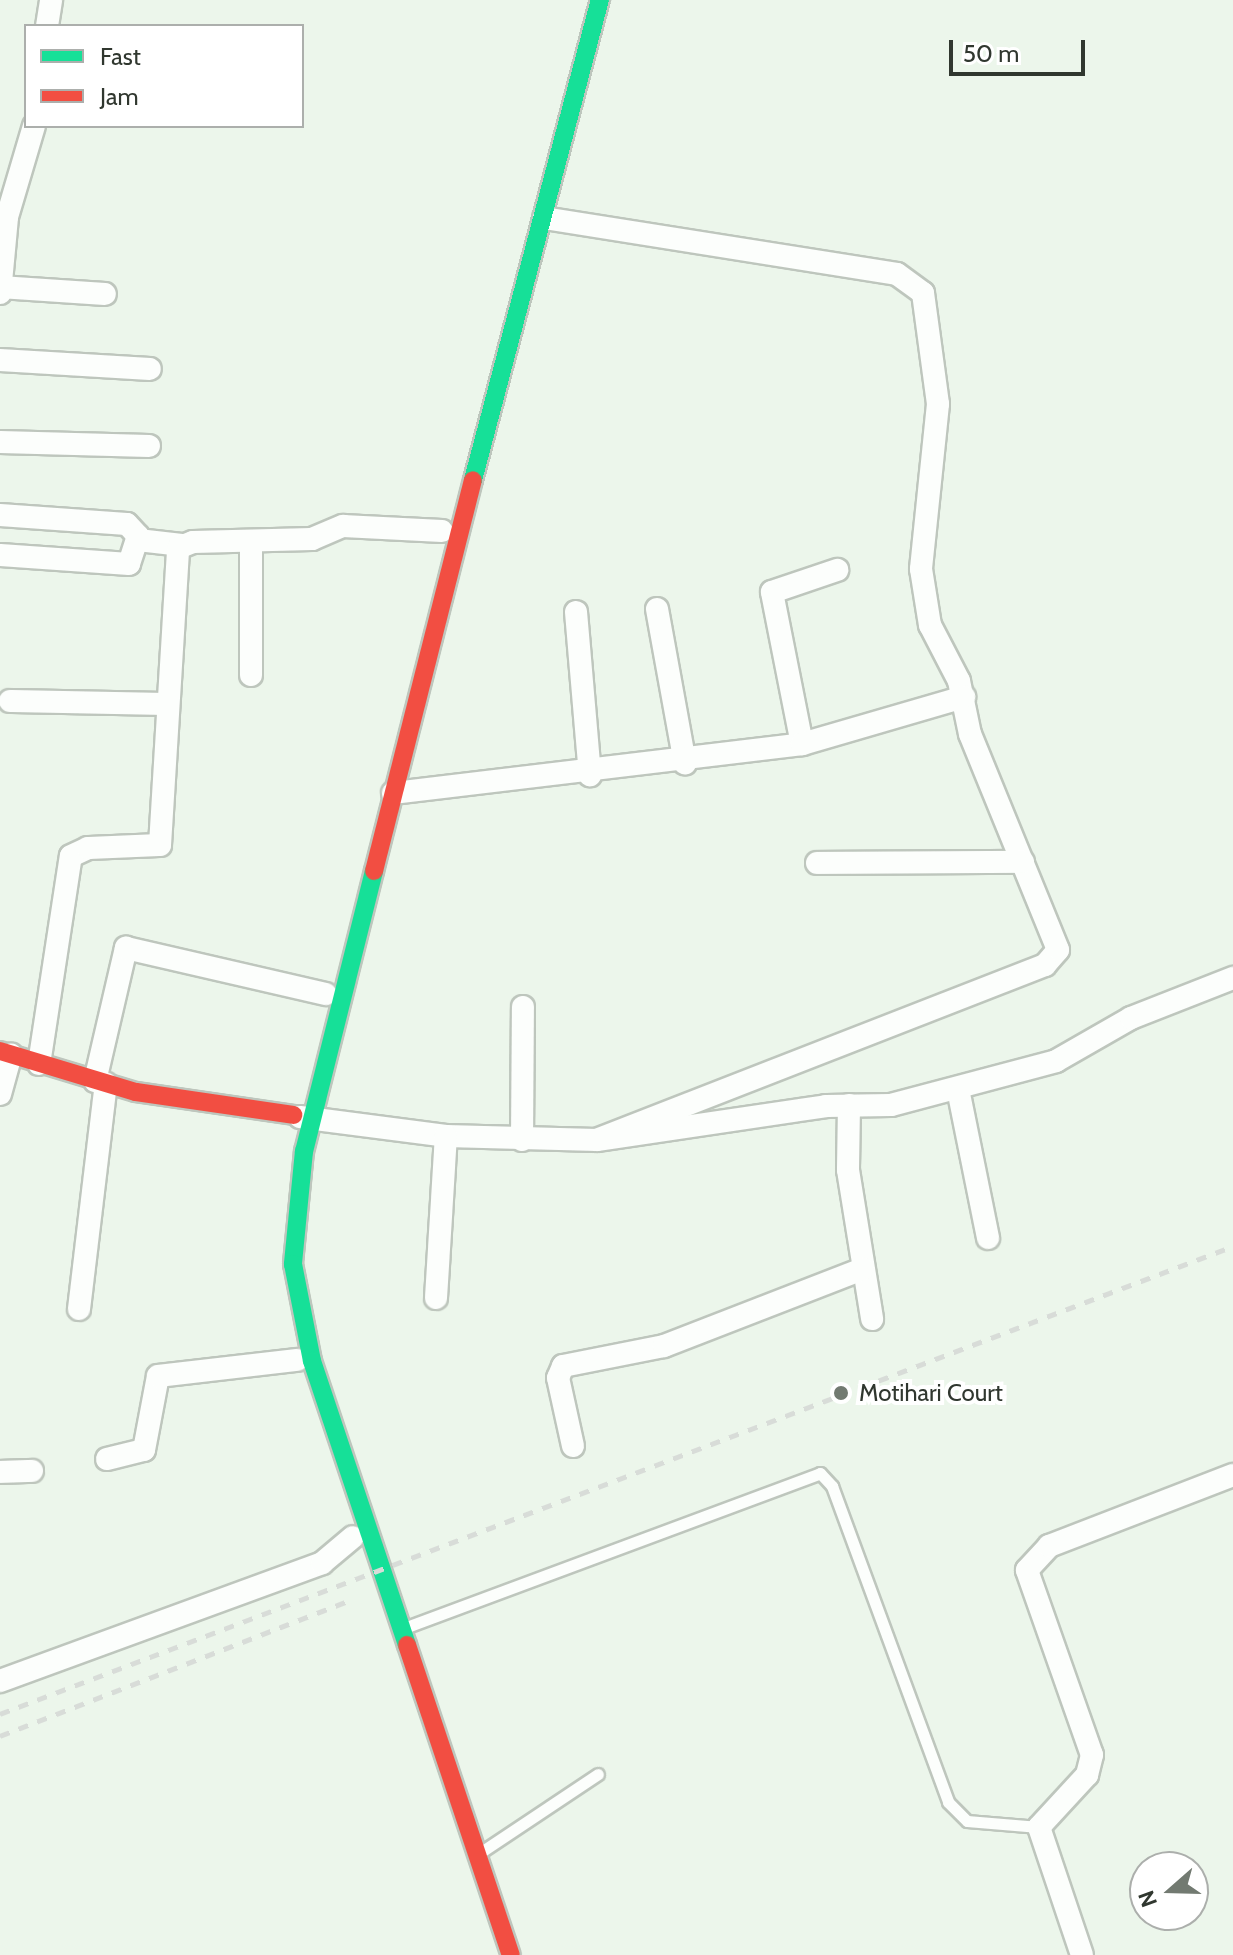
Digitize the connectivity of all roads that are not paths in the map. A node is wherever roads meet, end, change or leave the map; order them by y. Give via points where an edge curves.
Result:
1 (51, 0) edge
2 (581, 0) edge
3 (600, 0) edge
4 (47, 24) edge
5 (33, 128) edge
6 (6, 198) edge
7 (544, 218) junction
8 (0, 287) edge
9 (0, 293) edge
10 (105, 294) dead end
11 (0, 360) edge
12 (150, 369) dead end
13 (0, 442) edge
14 (149, 446) dead end
15 (0, 515) edge
16 (442, 531) junction
17 (138, 540) junction
18 (251, 541) junction
19 (182, 545) junction
20 (0, 555) edge
21 (837, 570) dead end
22 (657, 609) dead end
23 (576, 612) dead end
24 (251, 675) dead end
25 (964, 697) junction
26 (10, 701) dead end
27 (168, 704) junction
28 (802, 744) junction
29 (685, 763) junction
30 (590, 775) junction
31 (393, 793) junction
32 (1023, 862) junction
33 (817, 863) dead end
34 (1233, 978) edge
35 (326, 994) junction
36 (523, 1007) dead end
37 (5, 1052) edge
38 (39, 1064) junction
39 (101, 1082) junction
40 (958, 1089) junction
41 (0, 1094) edge
42 (849, 1105) junction
43 (302, 1118) junction
44 (446, 1136) junction
45 (522, 1140) junction
46 (597, 1140) junction
47 (988, 1238) dead end
48 (863, 1269) junction
49 (436, 1298) dead end
50 (79, 1309) dead end
51 (872, 1319) dead end
52 (297, 1360) junction
53 (573, 1446) dead end
54 (107, 1459) dead end
55 (32, 1471) dead end
56 (0, 1472) edge
57 (1233, 1475) edge
58 (353, 1537) junction
59 (401, 1629) junction
60 (0, 1681) edge
61 (598, 1774) dead end
62 (1039, 1827) junction
63 (477, 1855) junction
64 (491, 1955) edge
65 (511, 1955) edge
66 (1082, 1955) edge

1 - 4 street
2 - 16 main road
3 - 7 main road
5 - 6 street
6 - 8 street
7 - 25 street via 897,274 919,287 938,404 922,581 932,637
7 - 31 main road
8 - 9 street
8 - 10 street
11 - 12 street
13 - 14 street
15 - 17 street via 127,524
16 - 18 street via 343,526 317,539
16 - 35 main road
17 - 19 street
17 - 20 street via 129,564
18 - 19 street
18 - 24 street
19 - 27 street via 172,564
21 - 28 street via 772,592
22 - 29 street
23 - 30 street
25 - 28 street
25 - 32 street via 970,734
26 - 27 street
27 - 38 street via 160,845 82,849 71,856
28 - 29 street
29 - 30 street
30 - 31 street
31 - 43 main road
32 - 33 street
32 - 46 street via 1057,942 1052,961
34 - 40 street via 1131,1018 1069,1056
35 - 39 street via 126,948
35 - 43 main road
36 - 45 street
37 - 38 main road
37 - 41 street
38 - 39 main road
39 - 43 main road
39 - 50 street
40 - 42 street via 891,1105
40 - 47 street
42 - 46 street
42 - 48 street via 848,1170
43 - 44 street
43 - 52 main road via 277,1256
43 - 59 main road via 294,1228 302,1319
44 - 45 street
44 - 49 street
45 - 46 street
48 - 51 street
48 - 53 street via 664,1346 563,1366 558,1378
52 - 54 street via 158,1376 144,1450
52 - 58 main road
55 - 56 street
57 - 62 street via 1049,1546 1030,1561 1034,1600 1092,1755 1087,1775
58 - 60 street via 322,1563
58 - 64 main road
59 - 62 lane via 820,1473 832,1486 948,1802 967,1821
59 - 63 main road
61 - 63 lane
62 - 66 street
63 - 65 main road

